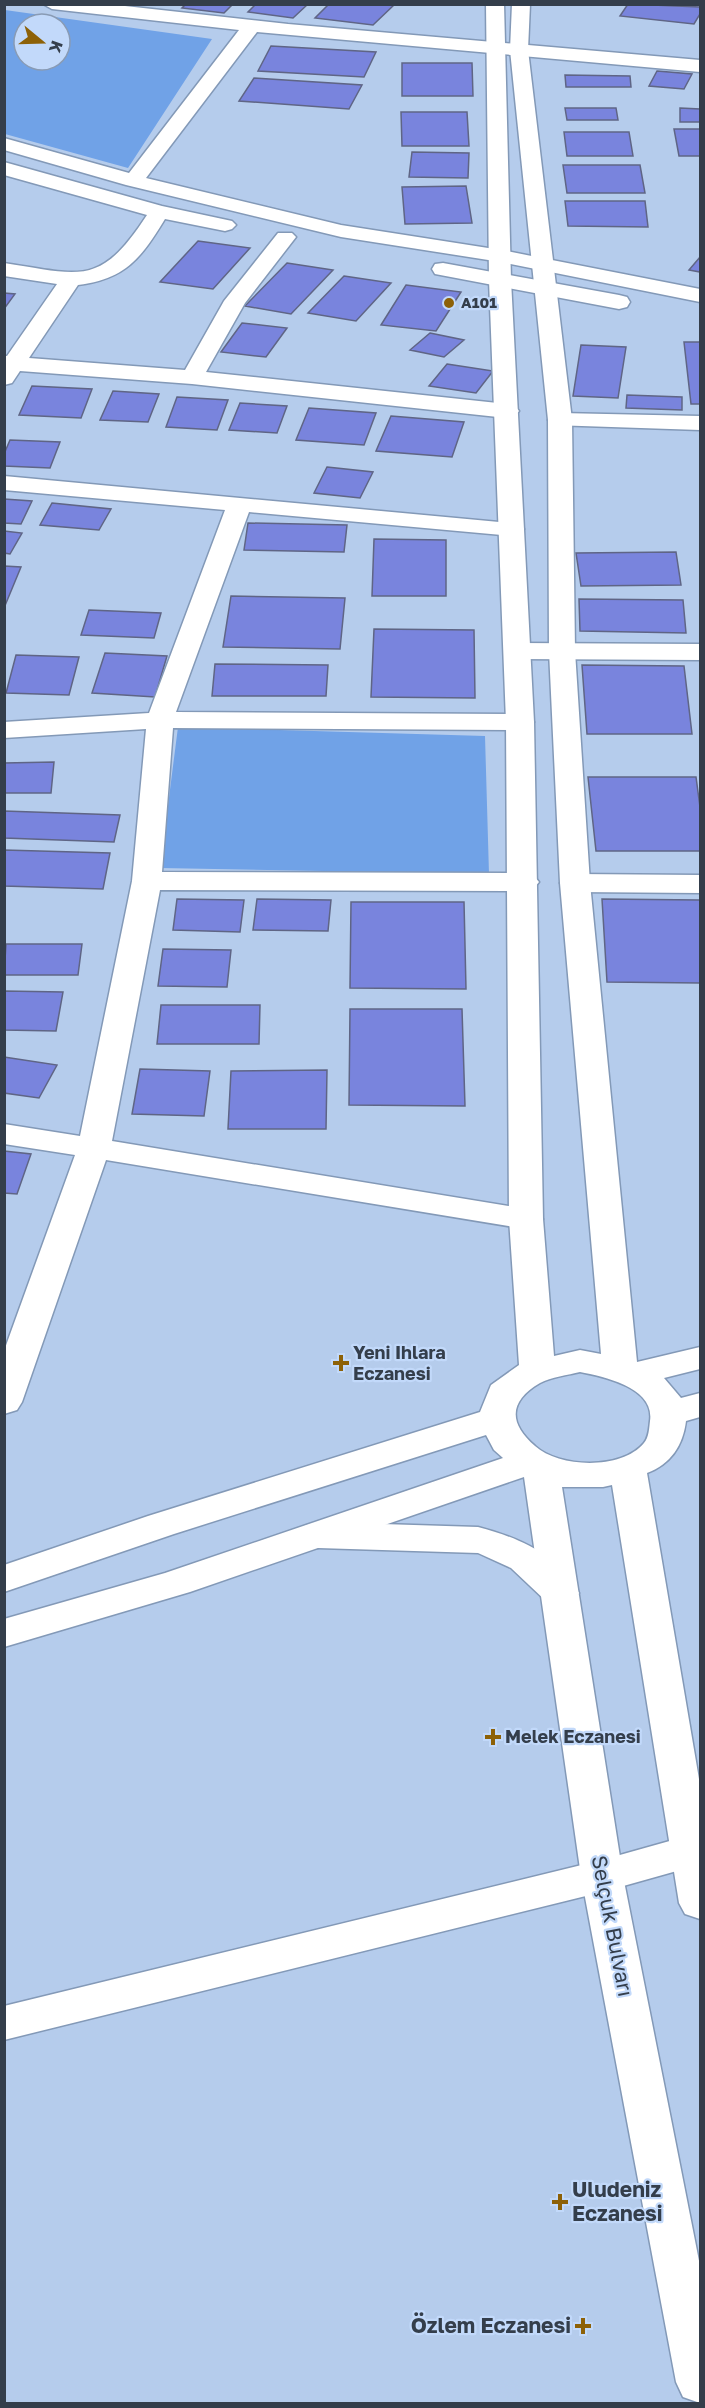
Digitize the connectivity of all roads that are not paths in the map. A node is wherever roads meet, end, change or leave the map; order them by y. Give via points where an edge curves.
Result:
1 (52, 4) edge
2 (495, 4) edge
3 (521, 4) edge
4 (252, 26) junction
5 (508, 49) junction
6 (700, 66) edge
7 (4, 144) edge
8 (4, 168) edge
9 (133, 181) junction
10 (159, 212) junction
11 (285, 237) junction
12 (500, 268) junction
13 (4, 269) edge
14 (545, 276) junction
15 (72, 278) junction
16 (700, 296) edge
17 (634, 305) dead end
18 (7, 368) edge
19 (192, 377) junction
20 (507, 411) junction
21 (560, 420) junction
22 (700, 423) edge
23 (4, 483) edge
24 (240, 503) junction
25 (512, 529) junction
26 (517, 651) junction
27 (562, 651) junction
28 (700, 652) edge
29 (160, 720) junction
30 (520, 722) junction
31 (4, 730) edge
32 (147, 881) junction
33 (524, 882) junction
34 (575, 883) junction
35 (700, 884) edge
36 (4, 1134) edge
37 (94, 1148) junction
38 (526, 1219) junction
39 (700, 1358) edge
40 (537, 1368) junction
41 (627, 1371) junction
42 (5, 1397) edge
43 (700, 1405) edge
44 (667, 1414) junction
45 (496, 1419) junction
46 (536, 1465) junction
47 (628, 1469) junction
48 (318, 1535) junction
49 (4, 1580) edge
50 (560, 1593) junction
51 (4, 1633) edge
52 (691, 1851) junction
53 (602, 1876) junction
54 (700, 1903) edge
55 (4, 2023) edge
56 (700, 2382) edge

1 - 4 street
2 - 5 street
3 - 5 street
4 - 5 street
4 - 9 street
5 - 6 street
5 - 12 street
5 - 14 street
7 - 9 street
8 - 10 street
9 - 12 street
10 - 11 street
10 - 15 street via 119,265 100,274
11 - 12 street
11 - 19 street via 235,301
12 - 14 street
12 - 20 street
13 - 15 street
14 - 16 street
14 - 17 street
14 - 21 street
15 - 18 street
18 - 19 street
19 - 20 street
20 - 25 street
21 - 22 street
21 - 27 street
23 - 24 street
24 - 25 street
24 - 29 street
25 - 26 street
26 - 27 street
26 - 30 street
27 - 28 street
27 - 34 street
29 - 30 street
29 - 31 street
29 - 32 street
30 - 33 street
32 - 33 street
32 - 37 street
33 - 38 street
34 - 35 street
34 - 41 street
36 - 37 street
37 - 38 street
37 - 42 street
38 - 40 street
39 - 41 street
40 - 41 street via 580,1361
40 - 45 street via 507,1387 497,1405
41 - 44 street via 655,1389
43 - 44 street
44 - 47 street via 669,1425 664,1442 649,1458
45 - 46 street via 506,1444
45 - 49 street
46 - 47 street via 574,1476 602,1476
46 - 48 street
46 - 50 street, Selçuk Bulvarı
47 - 52 street
48 - 50 street via 498,1544 536,1566
48 - 51 street via 177,1583
50 - 53 street, Selçuk Bulvarı
52 - 53 street
52 - 54 street
53 - 55 street
53 - 56 street, Selçuk Bulvarı

